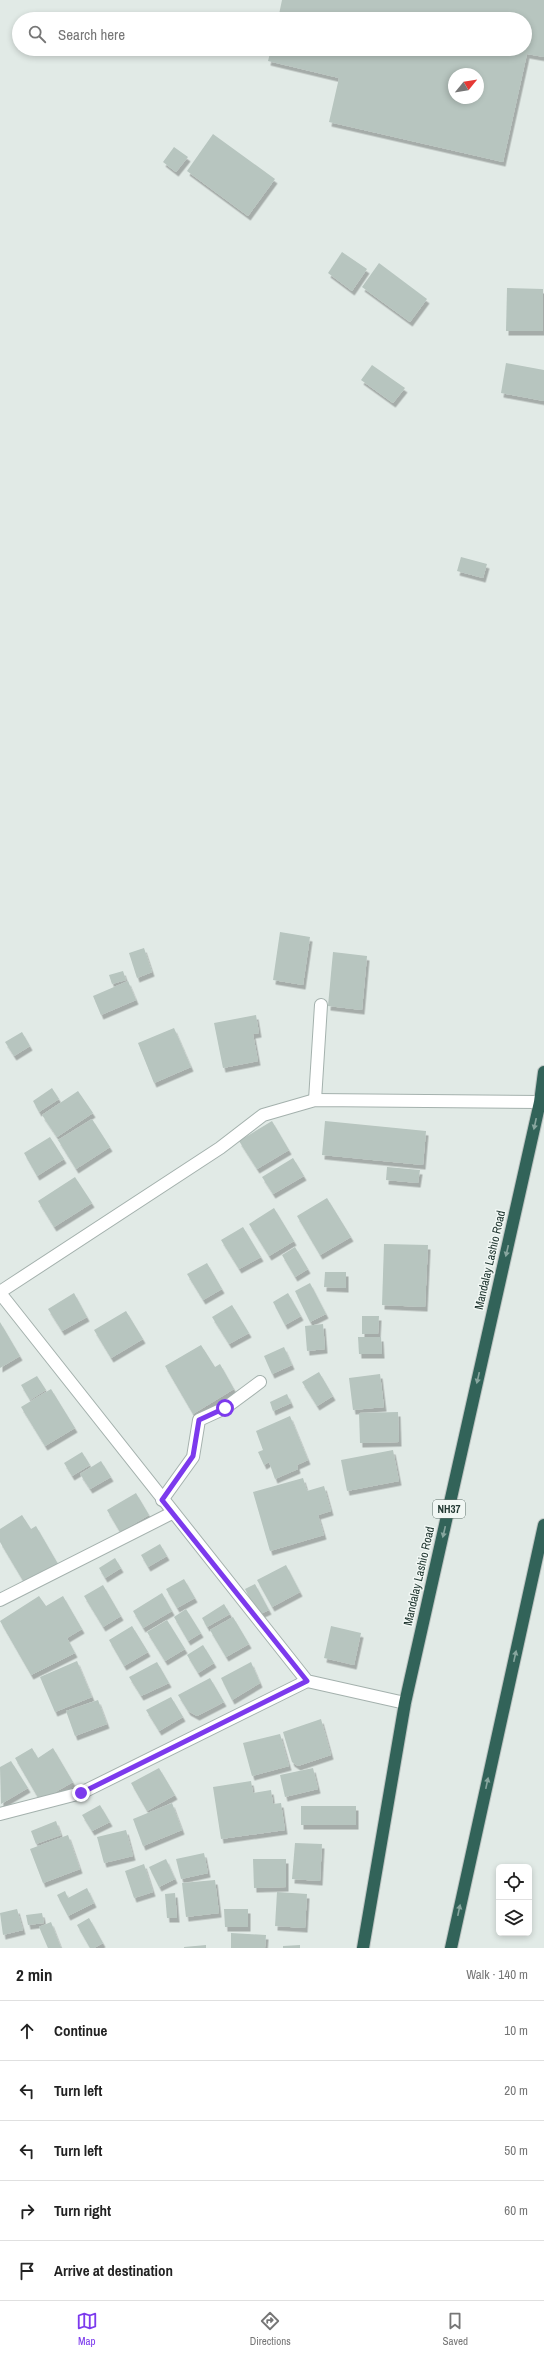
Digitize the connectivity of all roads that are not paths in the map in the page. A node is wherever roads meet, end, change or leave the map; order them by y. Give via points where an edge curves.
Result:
1 (321, 1006) dead end
2 (544, 1072) edge
3 (315, 1100) junction
4 (540, 1102) junction
5 (0, 1293) edge
6 (260, 1382) dead end
7 (162, 1500) junction
8 (172, 1513) junction
9 (544, 1525) edge
10 (0, 1600) edge
11 (307, 1681) junction
12 (405, 1703) junction
13 (0, 1814) edge
14 (363, 1948) edge
15 (451, 1948) edge

1 - 3 street
2 - 4 highway, Mandalay Lashio Road / NH37
3 - 4 street
3 - 5 street via 263,1115 220,1148
4 -> 12 highway, Mandalay Lashio Road / NH37
5 - 7 street
6 - 7 street via 225,1408 199,1420 193,1456
7 - 8 street
8 - 10 street
8 - 11 street
15 -> 9 highway
11 - 12 street
11 - 13 street via 81,1793
12 - 14 highway, Mandalay Lashio Road / NH37

